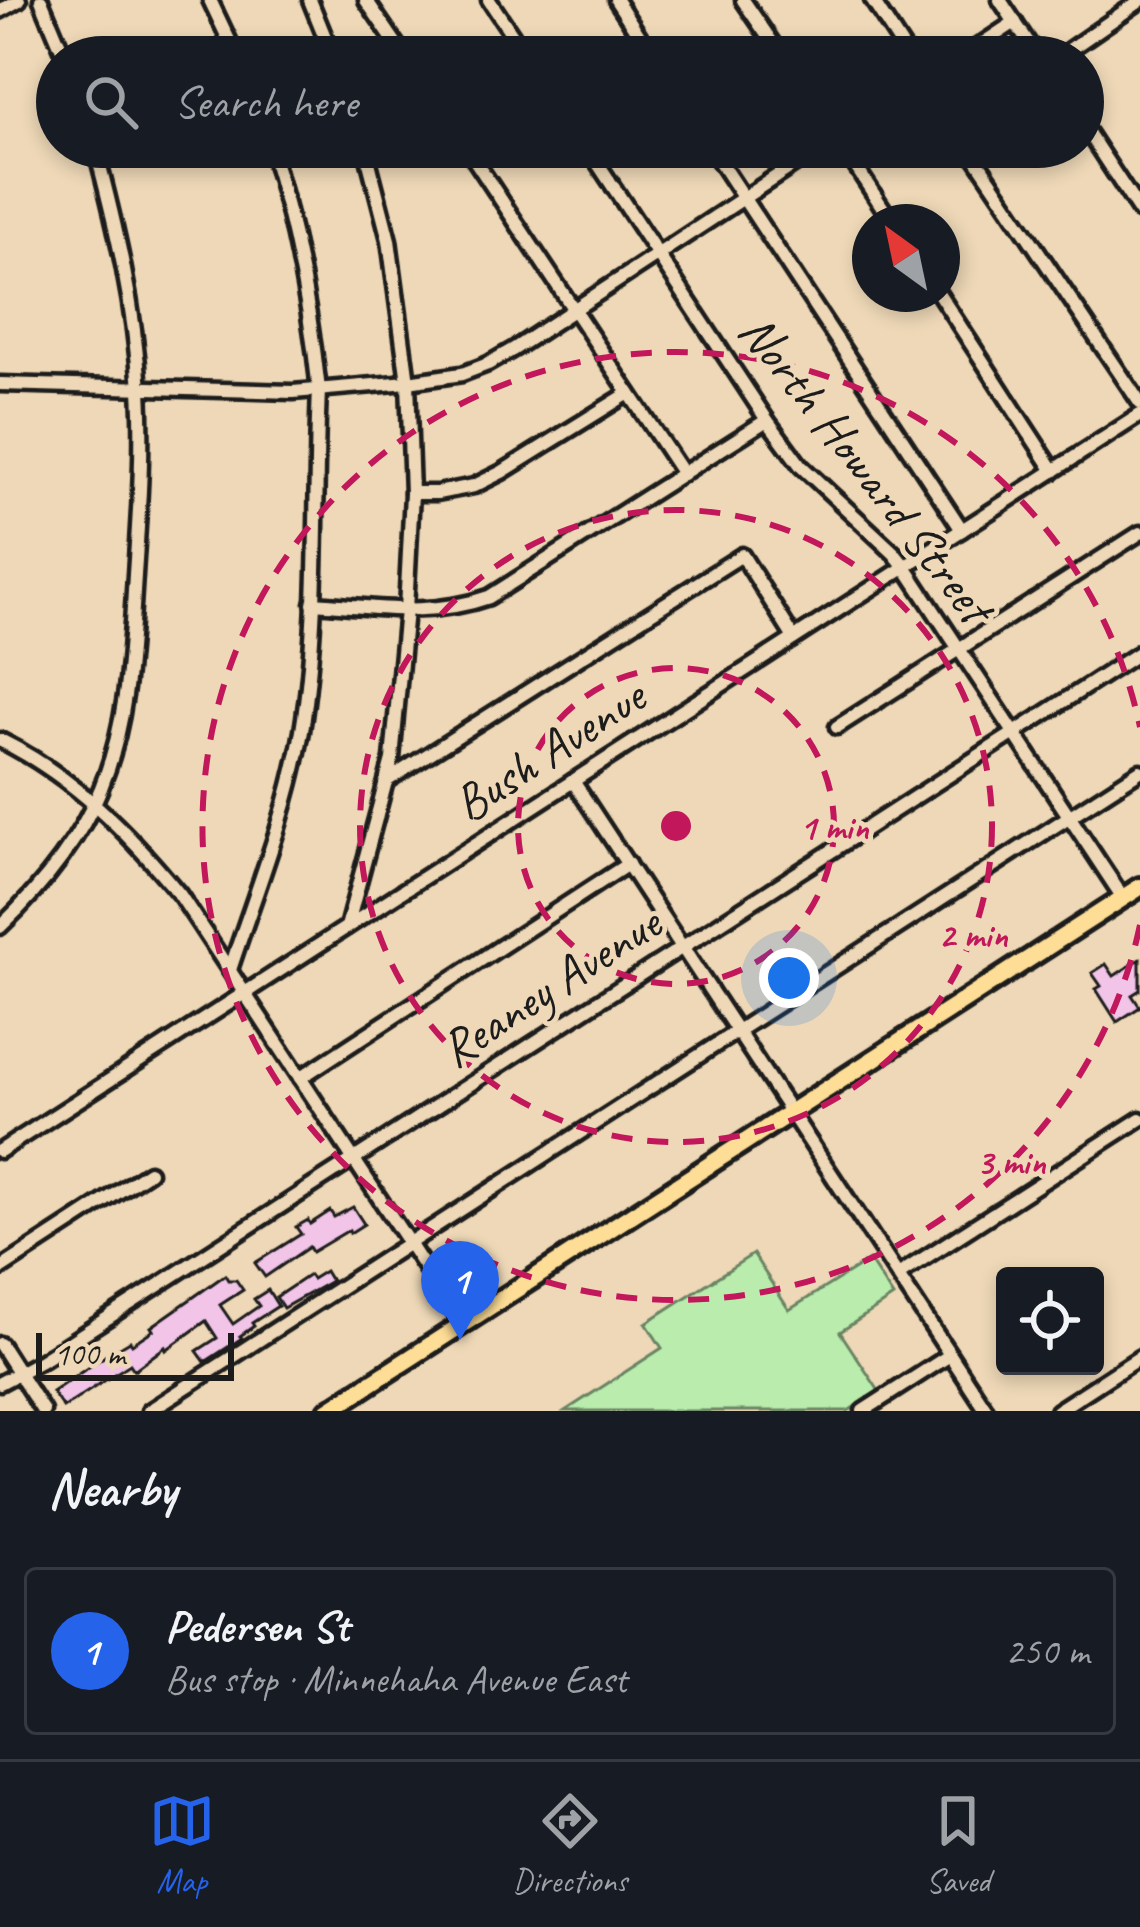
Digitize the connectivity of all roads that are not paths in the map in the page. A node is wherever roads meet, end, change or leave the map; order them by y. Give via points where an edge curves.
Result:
1 (19, 0) edge
2 (41, 0) edge
3 (210, 0) edge
4 (310, 0) edge
5 (366, 0) edge
6 (489, 0) edge
7 (616, 0) edge
8 (743, 0) edge
9 (872, 0) edge
10 (1000, 0) edge
11 (1140, 1) edge
12 (0, 11) edge
13 (1015, 22) junction
14 (56, 36) edge
15 (227, 36) edge
16 (325, 36) edge
17 (391, 36) edge
18 (513, 36) edge
19 (639, 36) edge
20 (768, 36) edge
21 (895, 36) edge
22 (994, 36) edge
23 (1024, 36) edge
24 (1089, 36) edge
25 (1104, 157) edge
26 (100, 168) edge
27 (276, 168) edge
28 (370, 168) edge
29 (480, 168) edge
30 (601, 168) edge
31 (724, 168) edge
32 (790, 168) edge
33 (857, 168) edge
34 (982, 168) edge
35 (744, 199) junction
36 (880, 204) edge
37 (1140, 212) edge
38 (658, 255) junction
39 (574, 309) junction
40 (951, 312) edge
41 (408, 382) junction
42 (0, 384) edge
43 (140, 389) junction
44 (319, 390) junction
45 (629, 393) junction
46 (1140, 403) edge
47 (1140, 415) edge
48 (767, 420) junction
49 (1054, 471) junction
50 (683, 474) junction
51 (412, 493) junction
52 (962, 530) junction
53 (1140, 533) edge
54 (905, 567) junction
55 (314, 603) junction
56 (406, 610) junction
57 (794, 638) junction
58 (958, 649) junction
59 (1140, 652) edge
60 (837, 727) dead end
61 (1014, 735) junction
62 (0, 740) edge
63 (1140, 771) edge
64 (388, 780) junction
65 (573, 781) junction
66 (94, 804) junction
67 (1068, 818) junction
68 (628, 864) junction
69 (1140, 887) edge
70 (1123, 898) junction
71 (0, 927) edge
72 (346, 927) junction
73 (682, 947) junction
74 (230, 970) junction
75 (245, 992) junction
76 (737, 1031) junction
77 (300, 1078) junction
78 (789, 1113) junction
79 (1140, 1119) edge
80 (0, 1151) edge
81 (356, 1158) junction
82 (148, 1172) dead end
83 (409, 1244) junction
84 (0, 1269) edge
85 (898, 1275) junction
86 (462, 1324) junction
87 (0, 1344) edge
88 (950, 1354) junction
89 (1140, 1358) edge
90 (18, 1372) junction
91 (0, 1383) edge
92 (43, 1411) edge
93 (149, 1411) edge
94 (328, 1411) edge
95 (863, 1411) edge
96 (987, 1411) edge
97 (1057, 1411) edge

1 - 12 street
2 - 14 street
3 - 15 street
4 - 16 street
5 - 17 street
6 - 18 street
7 - 19 street
8 - 20 street
9 - 21 street
10 - 13 street
11 - 24 street
13 - 22 street
13 - 23 street
25 - 37 street
26 - 43 street
27 - 44 street via 298,249
28 - 41 street via 389,240
29 - 39 street
30 - 38 street, North Howard Street
31 - 35 street
32 - 35 street
33 - 36 street
34 - 46 street
35 - 38 street
35 - 52 street
38 - 39 street
38 - 48 street, North Howard Street
39 - 41 street via 488,364
39 - 45 street
40 - 49 street
41 - 44 street
41 - 51 street
42 - 43 street
43 - 44 street
43 - 66 street via 127,694
44 - 55 street
45 - 50 street
45 - 51 street via 474,486
47 - 49 street, Bush Avenue
48 - 50 street
48 - 54 street, North Howard Street via 801,466
49 - 52 street, Bush Avenue
50 - 56 street via 489,597
51 - 56 street
52 - 54 street, Bush Avenue
53 - 58 street
54 - 57 street, Bush Avenue
54 - 58 street, North Howard Street
55 - 56 street
55 - 74 street via 293,770
56 - 64 street
57 - 64 street via 742,555
57 - 65 street, Bush Avenue
58 - 60 street
58 - 61 street, North Howard Street
59 - 61 street, Reaney Avenue
61 - 67 street, North Howard Street
61 - 73 street, Reaney Avenue
62 - 66 street
63 - 67 street
64 - 72 street
65 - 68 street
65 - 72 street, Bush Avenue
66 - 71 street via 65,855
66 - 74 street via 151,860
67 - 70 street, North Howard Street
67 - 76 street
68 - 73 street
68 - 77 street
69 - 70 main road
70 - 78 main road
72 - 75 street, Bush Avenue
73 - 76 street
73 - 81 street, Reaney Avenue
74 - 75 street
75 - 77 street
75 - 80 street, Bush Avenue
76 - 78 street
76 - 83 street
77 - 81 street
78 - 85 street
78 - 86 main road
79 - 85 street
81 - 83 street
81 - 90 street, Reaney Avenue
82 - 84 street
83 - 86 street
83 - 93 street
85 - 88 street
86 - 94 main road
87 - 90 street
88 - 95 street
88 - 96 street
89 - 97 street
90 - 91 street, Reaney Avenue
90 - 92 street

